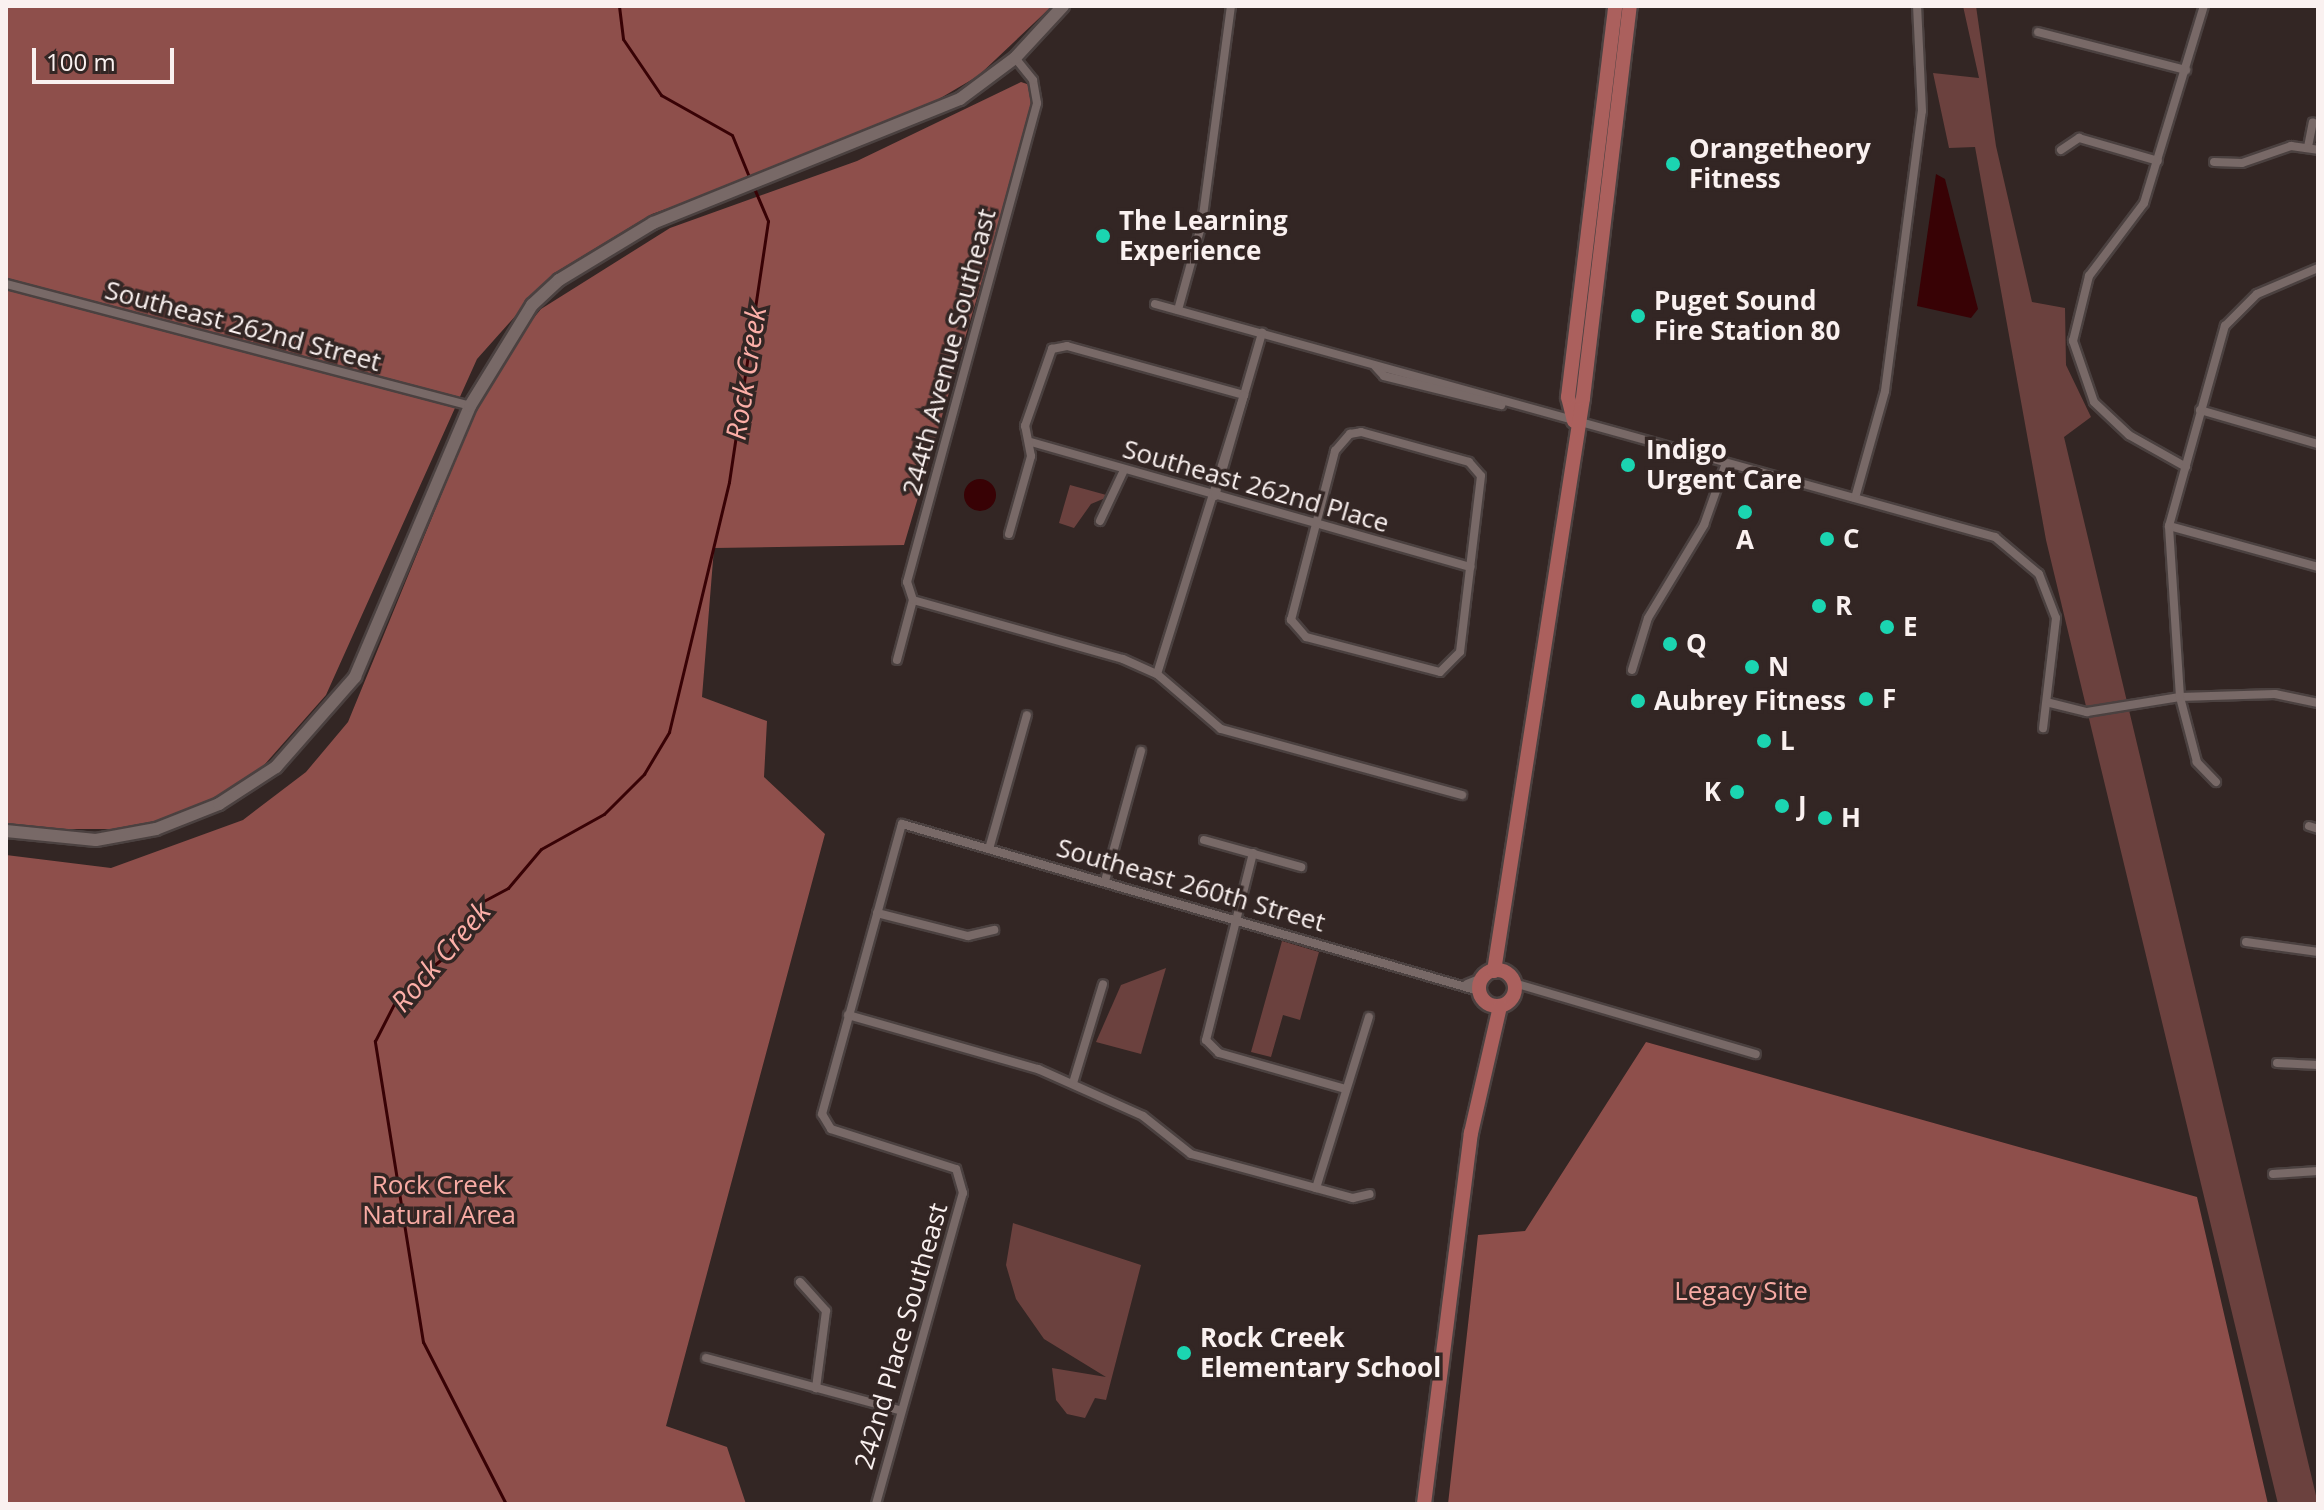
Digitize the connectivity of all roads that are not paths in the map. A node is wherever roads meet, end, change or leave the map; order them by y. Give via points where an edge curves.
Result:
1 (1063, 6) edge
2 (1231, 6) edge
3 (1615, 6) edge
4 (1630, 6) edge
5 (1917, 6) edge
6 (2204, 6) edge
7 (2038, 32) dead end
8 (1015, 58) junction
9 (2186, 70) junction
10 (2313, 122) dead end
11 (1601, 139) junction
12 (2308, 147) junction
13 (2061, 150) dead end
14 (2318, 150) edge
15 (2158, 161) junction
16 (2214, 162) dead end
17 (1608, 201) junction
18 (2318, 268) edge
19 (6, 284) edge
20 (1155, 304) dead end
21 (1178, 310) junction
22 (1262, 333) junction
23 (1244, 395) junction
24 (470, 406) junction
25 (2200, 410) junction
26 (1574, 421) junction
27 (1031, 442) junction
28 (2318, 444) edge
29 (1726, 463) junction
30 (2186, 467) junction
31 (1124, 470) junction
32 (1215, 496) junction
33 (1855, 498) junction
34 (1100, 521) dead end
35 (1314, 523) junction
36 (2169, 526) junction
37 (1009, 534) dead end
38 (1471, 567) junction
39 (2318, 567) edge
40 (913, 600) junction
41 (897, 660) dead end
42 (1632, 670) dead end
43 (1157, 674) junction
44 (2180, 697) junction
45 (2050, 703) junction
46 (2318, 703) edge
47 (1027, 715) dead end
48 (2043, 728) dead end
49 (1141, 751) dead end
50 (2216, 782) dead end
51 (1462, 795) dead end
52 (6, 831) edge
53 (1204, 840) dead end
54 (989, 849) junction
55 (1253, 853) junction
56 (1301, 867) dead end
57 (1105, 881) junction
58 (877, 913) junction
59 (1236, 918) junction
60 (994, 930) dead end
61 (2246, 942) dead end
62 (2318, 952) edge
63 (1498, 983) junction
64 (1103, 984) dead end
65 (1495, 1005) junction
66 (848, 1015) junction
67 (1369, 1017) dead end
68 (1756, 1054) dead end
69 (2277, 1063) dead end
70 (2318, 1065) edge
71 (1073, 1083) junction
72 (1345, 1089) junction
73 (2318, 1171) edge
74 (2273, 1174) dead end
75 (1316, 1188) junction
76 (1370, 1194) dead end
77 (800, 1282) dead end
78 (706, 1358) dead end
79 (816, 1388) junction
80 (899, 1410) junction
81 (876, 1504) edge
82 (1424, 1504) edge

1 - 8 street
2 - 21 street via 1202,223
3 - 11 main road
4 - 17 main road
5 - 33 street via 1922,111 1885,391
6 - 9 street
7 - 9 street
8 - 24 street via 931,114 653,223 569,273 503,343
8 - 40 street, 244th Avenue Southeast via 1033,80 1037,103 907,582
9 - 15 street
10 - 12 street
11 - 17 main road
11 - 26 main road via 1568,397
12 - 14 street
12 - 16 street via 2242,163
13 - 15 street via 2079,138
15 - 30 street via 2138,217 2084,285 2073,341 2094,402 2129,435
17 - 26 main road
18 - 25 street via 2257,294 2231,315
19 - 24 street, Southeast 262nd Street
20 - 21 street
21 - 22 street
22 - 23 street
22 - 26 street
23 - 27 street via 1067,346 1048,353 1025,426
23 - 32 street
24 - 52 street via 355,677 297,749 250,787 156,829 96,840
25 - 28 street
25 - 30 street
26 - 29 street
26 - 63 main road
27 - 31 street, Southeast 262nd Place
27 - 37 street
29 - 33 street
29 - 42 street via 1704,525 1648,618
30 - 36 street
31 - 32 street, Southeast 262nd Place
31 - 34 street
32 - 35 street, Southeast 262nd Place
32 - 43 street
33 - 45 street via 1995,537 2026,559 2056,618
35 - 38 street, Southeast 262nd Place
35 - 38 street via 1335,451 1350,434 1474,466 1483,483
35 - 38 street via 1290,607 1294,625 1306,637 1431,672 1447,669 1460,652
36 - 39 street
36 - 44 street
40 - 41 street, 244th Avenue Southeast
40 - 43 street
43 - 51 street via 1221,729
44 - 45 street via 2087,712
44 - 46 street via 2275,694
44 - 50 street via 2197,762
45 - 48 street
47 - 54 street
49 - 57 street
53 - 55 street
54 - 57 street, Southeast 260th Street
54 - 58 street, Southeast 260th Street via 902,824
55 - 56 street
55 - 59 street
57 - 59 street, Southeast 260th Street
58 - 60 street via 968,936
58 - 66 street
59 - 63 street, Southeast 260th Street via 1395,972
59 - 72 street via 1205,1032 1208,1043 1219,1053
61 - 62 street
63 - 65 main road
63 - 65 main road
63 - 68 street, Southeast 260th Street
64 - 71 street
65 - 82 main road via 1449,1286
66 - 71 street
66 - 80 street, 242nd Place Southeast via 822,1104 831,1129 946,1164 962,1179
67 - 72 street
69 - 70 street
71 - 75 street via 1143,1116 1191,1154
72 - 75 street
73 - 74 street
75 - 76 street via 1353,1198
77 - 79 street via 826,1311
78 - 79 street
79 - 80 street
80 - 81 street, 242nd Place Southeast

